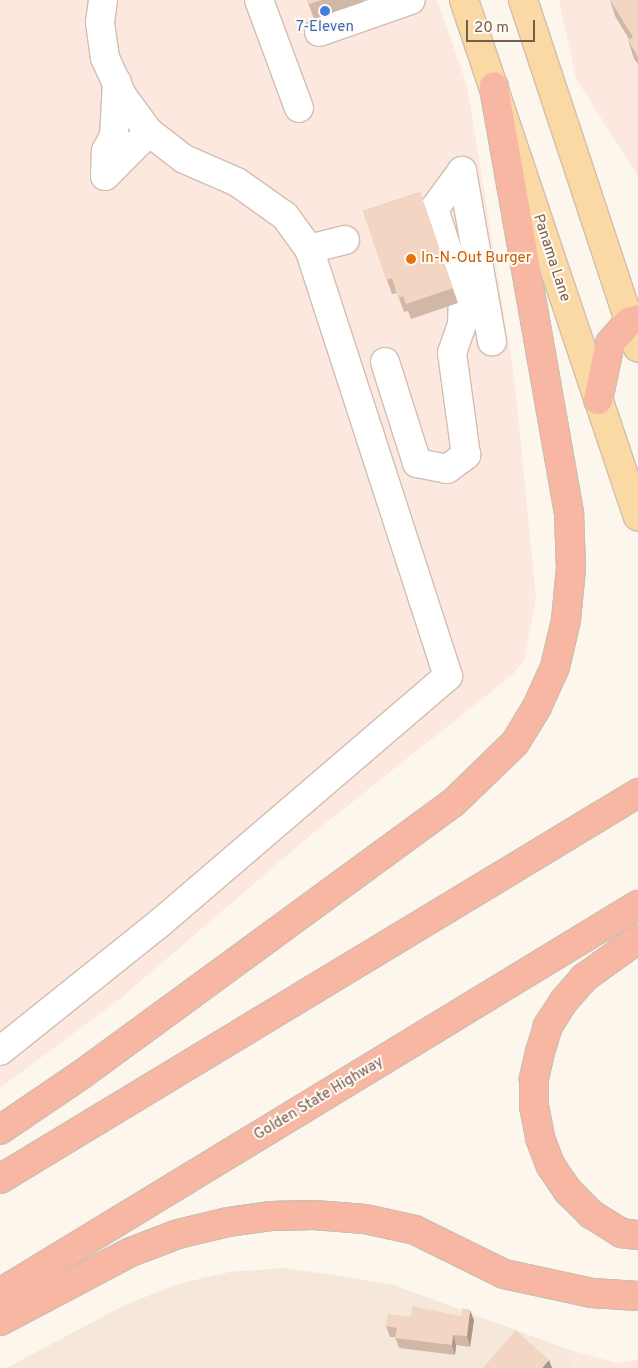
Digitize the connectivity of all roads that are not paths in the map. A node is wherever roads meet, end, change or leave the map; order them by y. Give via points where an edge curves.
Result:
1 (103, 0) edge
2 (259, 0) edge
3 (411, 0) edge
4 (464, 0) edge
5 (523, 0) edge
6 (319, 32) dead end
7 (117, 82) junction
8 (494, 87) junction
9 (300, 108) dead end
10 (149, 132) junction
11 (344, 240) dead end
12 (309, 249) junction
13 (634, 320) edge
14 (492, 340) dead end
15 (638, 347) edge
16 (386, 362) dead end
17 (598, 400) junction
18 (638, 516) edge
19 (638, 779) edge
20 (638, 793) edge
21 (482, 886) junction
22 (638, 905) edge
23 (638, 939) edge
24 (0, 1051) edge
25 (0, 1130) edge
26 (0, 1179) edge
27 (638, 1235) edge
28 (0, 1293) edge
29 (638, 1296) edge
30 (0, 1321) edge

1 - 7 lane via 100,22 105,58
2 - 9 lane
3 - 6 lane
4 - 8 main road, Panama Lane
5 - 13 main road
7 - 10 lane
7 - 10 lane via 114,136 106,151 105,176
8 - 17 main road, Panama Lane
8 - 25 highway via 569,513 571,568 566,620 555,667 537,707 514,743 453,803 81,1075
10 - 12 lane via 184,159 237,182 285,216
11 - 12 lane
12 - 24 lane via 448,676 168,916
13 - 15 main road
13 - 17 highway via 610,343
14 - 16 lane via 462,171 434,209 463,298 462,324 452,353 466,455 447,469 417,464
17 - 18 main road, Panama Lane
19 - 21 highway
20 - 21 highway
21 - 26 highway
22 - 28 highway, Golden State Highway
23 - 27 highway via 584,978 548,1026 534,1078 534,1106 544,1147 568,1191 591,1214 621,1233
29 - 30 highway via 592,1293 504,1274 415,1230 365,1219 271,1216 178,1234 146,1246

